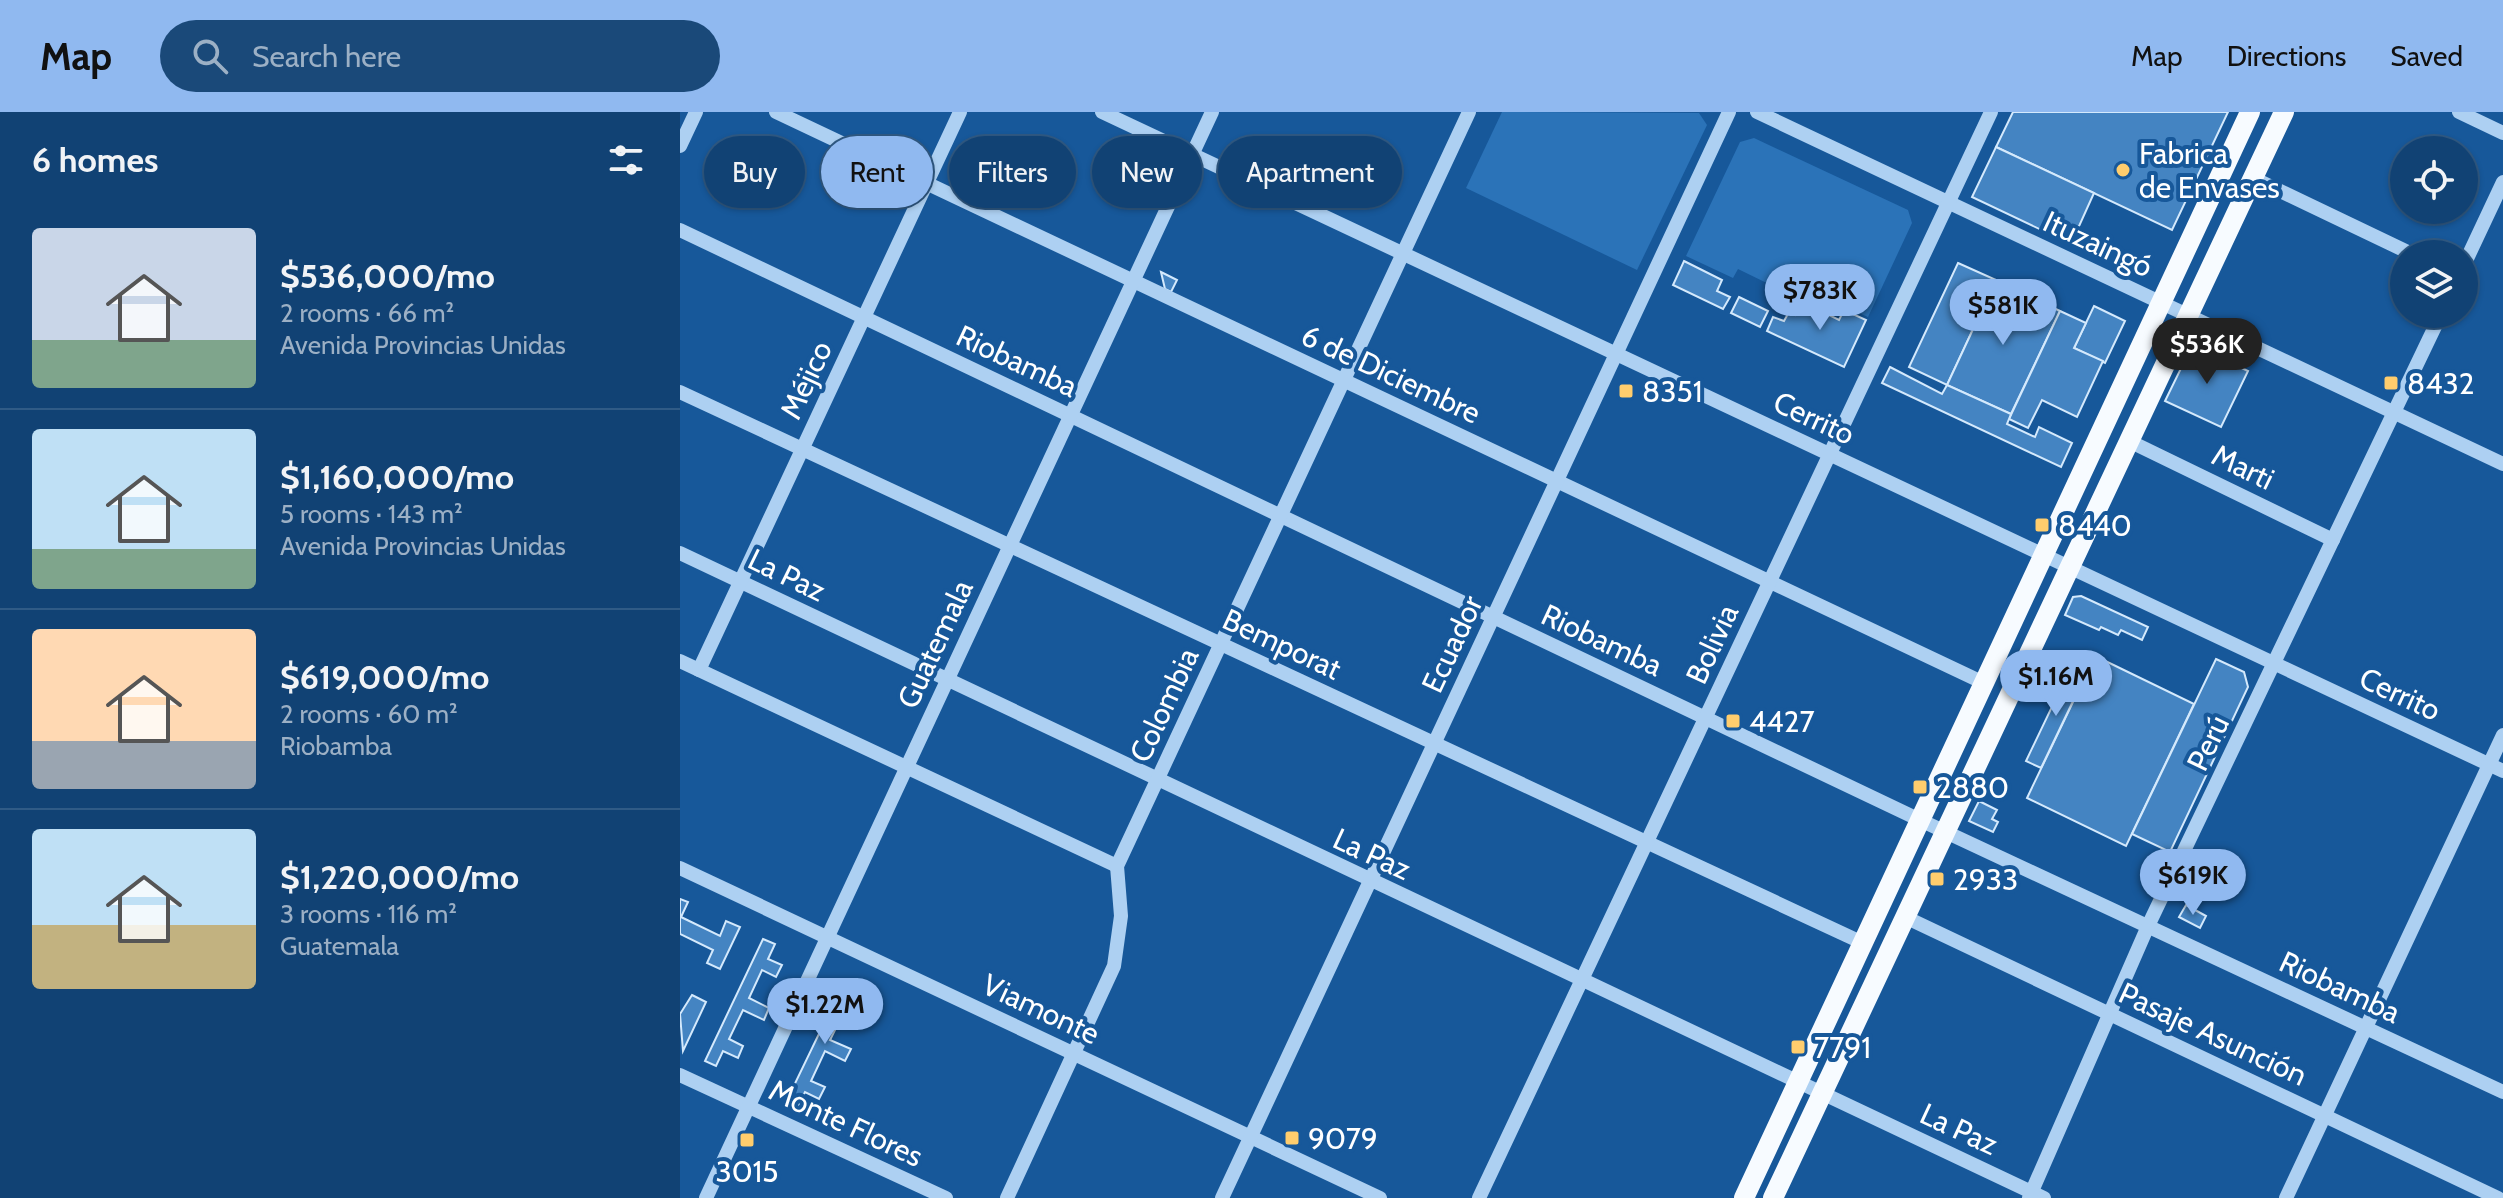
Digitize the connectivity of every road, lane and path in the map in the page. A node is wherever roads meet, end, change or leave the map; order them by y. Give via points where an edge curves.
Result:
1 (696, 112) edge
2 (776, 112) edge
3 (960, 112) edge
4 (1102, 112) edge
5 (1212, 112) edge
6 (1469, 112) edge
7 (1729, 112) edge
8 (1757, 112) edge
9 (1991, 112) edge
10 (2250, 112) edge
11 (2284, 112) edge
12 (2459, 112) edge
13 (2503, 133) edge
14 (828, 136) edge
15 (1153, 136) edge
16 (1201, 136) edge
17 (680, 146) edge
18 (1202, 159) edge
19 (933, 169) edge
20 (2253, 178) junction
21 (2503, 182) edge
22 (933, 185) edge
23 (1949, 202) junction
24 (915, 208) edge
25 (1167, 208) edge
26 (680, 230) edge
27 (2476, 240) edge
28 (2390, 243) edge
29 (1403, 253) junction
30 (1133, 281) junction
31 (2161, 302) junction
32 (2189, 315) junction
33 (864, 317) junction
34 (2434, 328) edge
35 (1616, 354) junction
36 (1344, 380) junction
37 (680, 392) edge
38 (2394, 412) junction
39 (1070, 416) junction
40 (2129, 441) junction
41 (803, 449) junction
42 (1830, 454) junction
43 (2503, 464) edge
44 (1557, 481) junction
45 (1281, 515) junction
46 (2333, 540) junction
47 (1010, 546) junction
48 (680, 553) edge
49 (2043, 555) junction
50 (2070, 568) junction
51 (741, 581) junction
52 (1770, 582) junction
53 (1493, 617) junction
54 (1221, 644) junction
55 (680, 661) edge
56 (2275, 664) junction
57 (699, 670) junction
58 (947, 680) junction
59 (1984, 683) junction
60 (1706, 718) junction
61 (2503, 735) edge
62 (1434, 744) junction
63 (906, 767) junction
64 (2496, 768) edge
65 (1157, 780) junction
66 (1920, 820) junction
67 (1945, 832) junction
68 (1647, 843) junction
69 (1117, 866) junction
70 (680, 868) edge
71 (1369, 882) junction
72 (1905, 917) junction
73 (2148, 926) junction
74 (827, 937) junction
75 (1863, 943) junction
76 (1582, 981) junction
77 (2110, 1014) junction
78 (2366, 1028) junction
79 (1074, 1053) junction
80 (680, 1075) edge
81 (1798, 1083) junction
82 (2503, 1092) edge
83 (1822, 1094) junction
84 (748, 1106) junction
85 (2324, 1116) junction
86 (1250, 1137) junction
87 (2035, 1196) edge
88 (706, 1198) edge
89 (946, 1198) edge
90 (1007, 1198) edge
91 (1222, 1198) edge
92 (1380, 1198) edge
93 (1479, 1198) edge
94 (1744, 1198) edge
95 (1773, 1198) edge
96 (2286, 1198) edge
97 (2498, 1198) edge

1 - 17 street
2 - 14 street, 6 de Diciembre
3 - 19 street, Méjico
4 - 15 street, Cerrito
5 - 16 street, Guatemala
6 - 29 street, Colombia
7 - 35 street, Ecuador
8 - 23 street, Ituzaingó
9 - 23 street, Bolivia
10 - 31 main road
11 - 20 main road
12 - 13 street
18 - 29 street, Cerrito
20 - 28 street
20 - 32 main road
21 - 27 street
22 - 30 street, 6 de Diciembre
23 - 31 street, Ituzaingó
23 - 42 street, Bolivia
24 - 33 street, Méjico
25 - 30 street, Guatemala
26 - 33 street, Riobamba
29 - 35 street, Cerrito
29 - 36 street, Colombia
30 - 36 street, 6 de Diciembre
30 - 39 street, Guatemala
31 - 32 street, Ituzaingó
31 - 49 main road
32 - 38 street, Ituzaingó
32 - 40 main road
33 - 39 street, Riobamba
33 - 41 street, Méjico
34 - 38 street, Perú
35 - 42 street, Cerrito
35 - 44 street, Ecuador
36 - 44 street, 6 de Diciembre
36 - 45 street, Colombia
37 - 41 street, Bemporat
38 - 43 street, Ituzaingó
38 - 46 street, Perú
39 - 45 street, Riobamba
39 - 47 street, Guatemala
40 - 46 street, Marti
40 - 50 main road
41 - 47 street, Bemporat
41 - 51 street, Méjico
42 - 49 street, Cerrito
42 - 52 street, Bolivia
44 - 52 street, 6 de Diciembre
44 - 53 street, Ecuador
45 - 53 street, Riobamba
45 - 54 street, Colombia
46 - 56 street, Perú
47 - 54 street, Bemporat
47 - 58 street, Guatemala
48 - 51 street, La Paz
49 - 50 street, Cerrito
49 - 59 main road
50 - 56 street, Cerrito
50 - 67 main road
51 - 57 street, Méjico
51 - 58 street, La Paz
52 - 59 street, 6 de Diciembre
52 - 60 street, Bolivia
53 - 60 street, Riobamba
53 - 62 street, Ecuador
54 - 62 street, Bemporat
54 - 65 street, Colombia
55 - 57 street
56 - 64 street, Cerrito
56 - 73 street, Perú
57 - 63 street
58 - 63 street, Guatemala
58 - 65 street, La Paz
59 - 66 main road
60 - 66 street, Riobamba
60 - 68 street, Bolivia
61 - 64 street
62 - 68 street, Bemporat
62 - 71 street, Ecuador
63 - 69 street
63 - 74 street, Guatemala
64 - 78 street
65 - 69 street, Colombia
65 - 71 street, La Paz
66 - 67 street, Riobamba
66 - 75 main road
67 - 72 main road
67 - 73 street, Riobamba
68 - 75 street, Bemporat
68 - 76 street, Bolivia
69 - 79 street, Colombia via 1121,916 1114,966
70 - 74 street, Viamonte
71 - 76 street, La Paz
71 - 86 street, Ecuador
72 - 77 street, Pasaje Asunción
72 - 83 main road
73 - 77 street, Perú
73 - 78 street, Riobamba
74 - 79 street, Viamonte
74 - 84 street, Guatemala
75 - 81 main road
76 - 81 street, La Paz
76 - 93 street, Bolivia
77 - 85 street, Pasaje Asunción
77 - 87 street, Perú
78 - 82 street, Riobamba
78 - 85 street
79 - 86 street, Viamonte
79 - 90 street, Colombia
80 - 84 street, Monte Flores
81 - 83 street, La Paz
81 - 94 main road
83 - 87 street, La Paz
83 - 95 main road
84 - 88 street, Guatemala
84 - 89 street, Monte Flores
85 - 96 street
85 - 97 street, Pasaje Asunción
86 - 91 street, Ecuador
86 - 92 street, Viamonte

